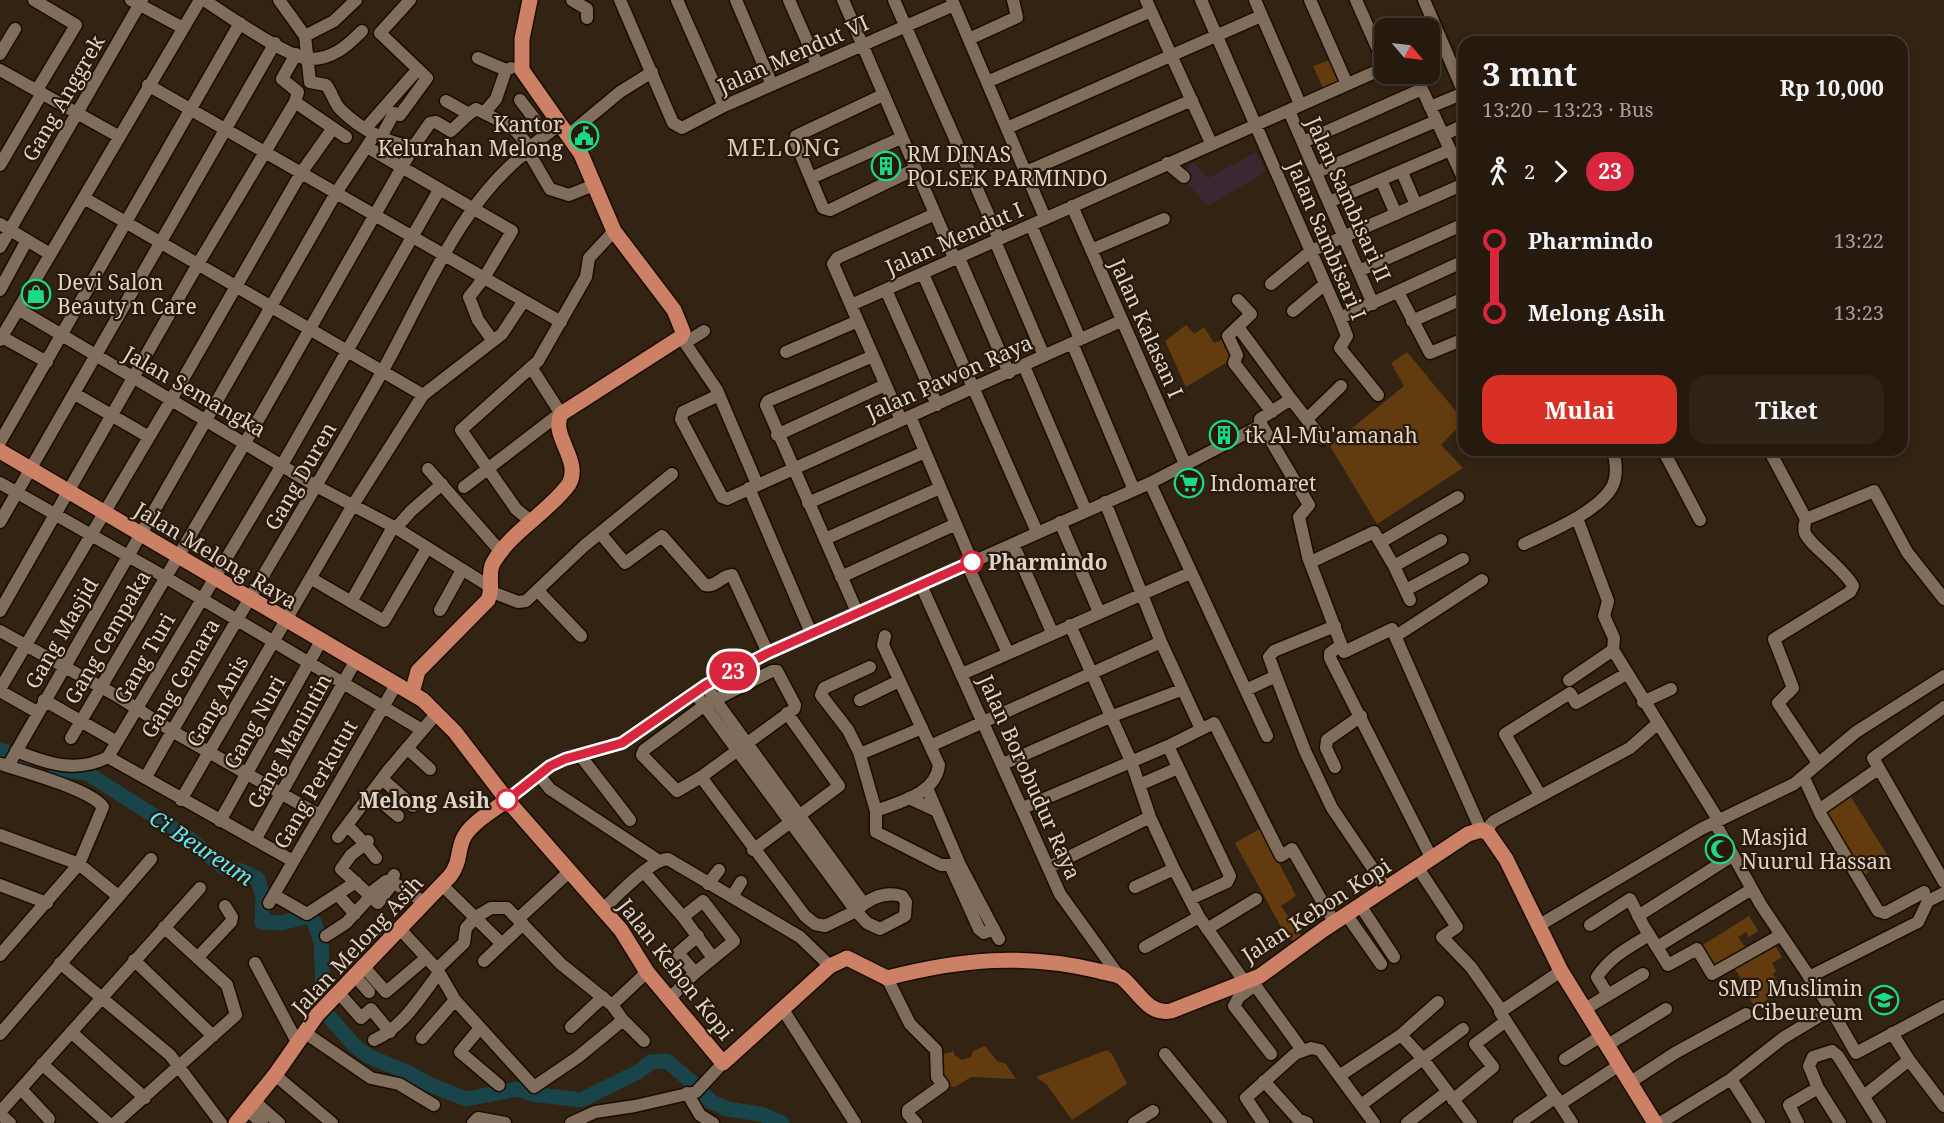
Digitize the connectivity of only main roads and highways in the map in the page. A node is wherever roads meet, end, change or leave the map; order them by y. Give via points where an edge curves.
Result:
1 (530, 0) edge
2 (0, 451) edge
3 (412, 693) junction
4 (507, 800) junction
5 (236, 1123) edge
6 (1655, 1123) edge

1 - 3 main road via 521,65 557,132 581,154 614,231 674,310 683,326 683,340 560,416 573,475 566,488 501,552 491,566 492,590 477,612 418,671
2 - 3 main road, Jalan Melong Raya
3 - 4 main road, Jalan Melong Raya via 455,732
4 - 5 main road, Jalan Melong Asih via 467,833 458,865 317,1015
4 - 6 main road, Jalan Kebon Kopi via 632,945 647,972 723,1063 831,966 852,958 887,978 910,971 1010,958 1056,961 1119,976 1151,1007 1165,1012 1250,982 1468,834 1483,830 1506,859 1562,971

